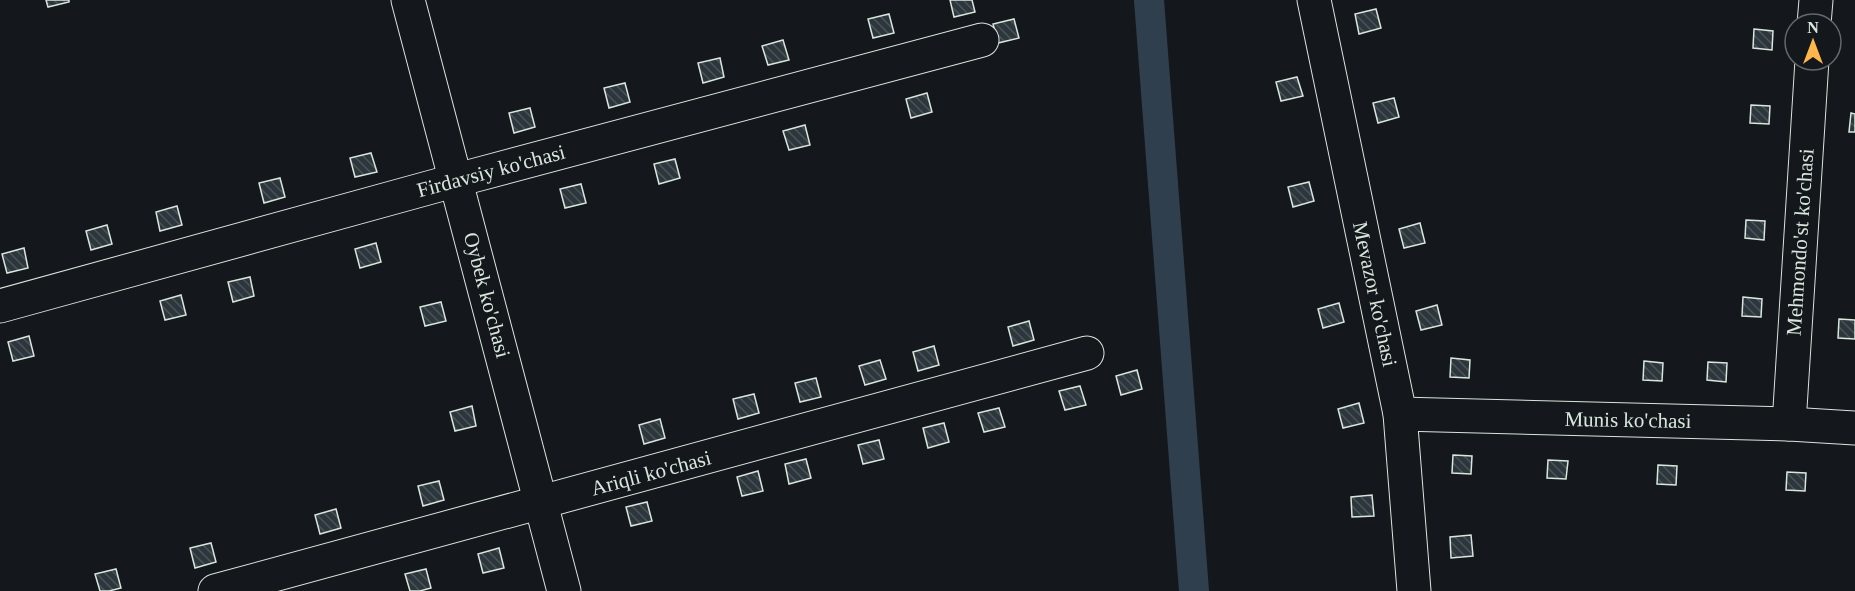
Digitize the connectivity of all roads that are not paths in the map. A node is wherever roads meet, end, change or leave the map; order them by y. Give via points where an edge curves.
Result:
1 (408, 0) edge
2 (1314, 0) edge
3 (982, 40) dead end
4 (1811, 72) edge
5 (457, 180) junction
6 (0, 306) edge
7 (1087, 353) dead end
8 (1400, 414) junction
9 (1789, 424) junction
10 (1855, 428) edge
11 (541, 503) junction
12 (215, 591) edge
13 (564, 591) edge
14 (1414, 591) edge

1 - 5 street, Oybek ko'chasi
2 - 8 street, Mevazor ko'chasi
3 - 5 street, Firdavsiy ko'chasi
4 - 9 street, Mehmondo'st ko'chasi
5 - 6 street, Firdavsiy ko'chasi
5 - 11 street, Oybek ko'chasi
7 - 11 street, Ariqli ko'chasi
8 - 9 street, Munis ko'chasi
8 - 14 street, Mevazor ko'chasi
9 - 10 street, Munis ko'chasi
11 - 12 street, Ariqli ko'chasi
11 - 13 street, Oybek ko'chasi

